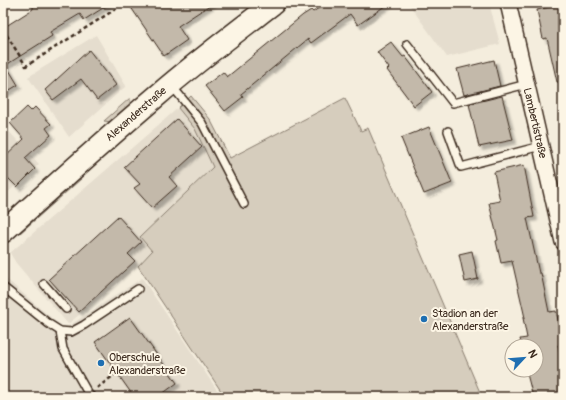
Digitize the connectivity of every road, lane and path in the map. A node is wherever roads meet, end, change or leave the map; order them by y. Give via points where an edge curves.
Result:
1 (120, 3) edge
2 (274, 3) edge
3 (508, 3) edge
4 (3, 29) edge
5 (407, 44) dead end
6 (526, 84) junction
7 (170, 85) junction
8 (448, 131) dead end
9 (541, 146) junction
10 (244, 204) dead end
11 (3, 232) edge
12 (563, 242) edge
13 (44, 284) dead end
14 (3, 287) edge
15 (138, 288) dead end
16 (66, 309) dead end
17 (60, 331) junction
18 (117, 373) dead end
19 (90, 396) edge

1 - 4 path via 122,5 26,66
2 - 7 street, Alexanderstraße
3 - 6 street, Lambertistraße
5 - 6 lane via 453,103
6 - 9 street, Lambertistraße
7 - 10 lane via 202,123
7 - 11 street, Alexanderstraße
8 - 9 lane via 461,167
9 - 12 street, Lambertistraße
13 - 16 lane
14 - 17 lane
15 - 17 lane via 84,325 71,332
17 - 19 lane via 63,349
18 - 19 path

